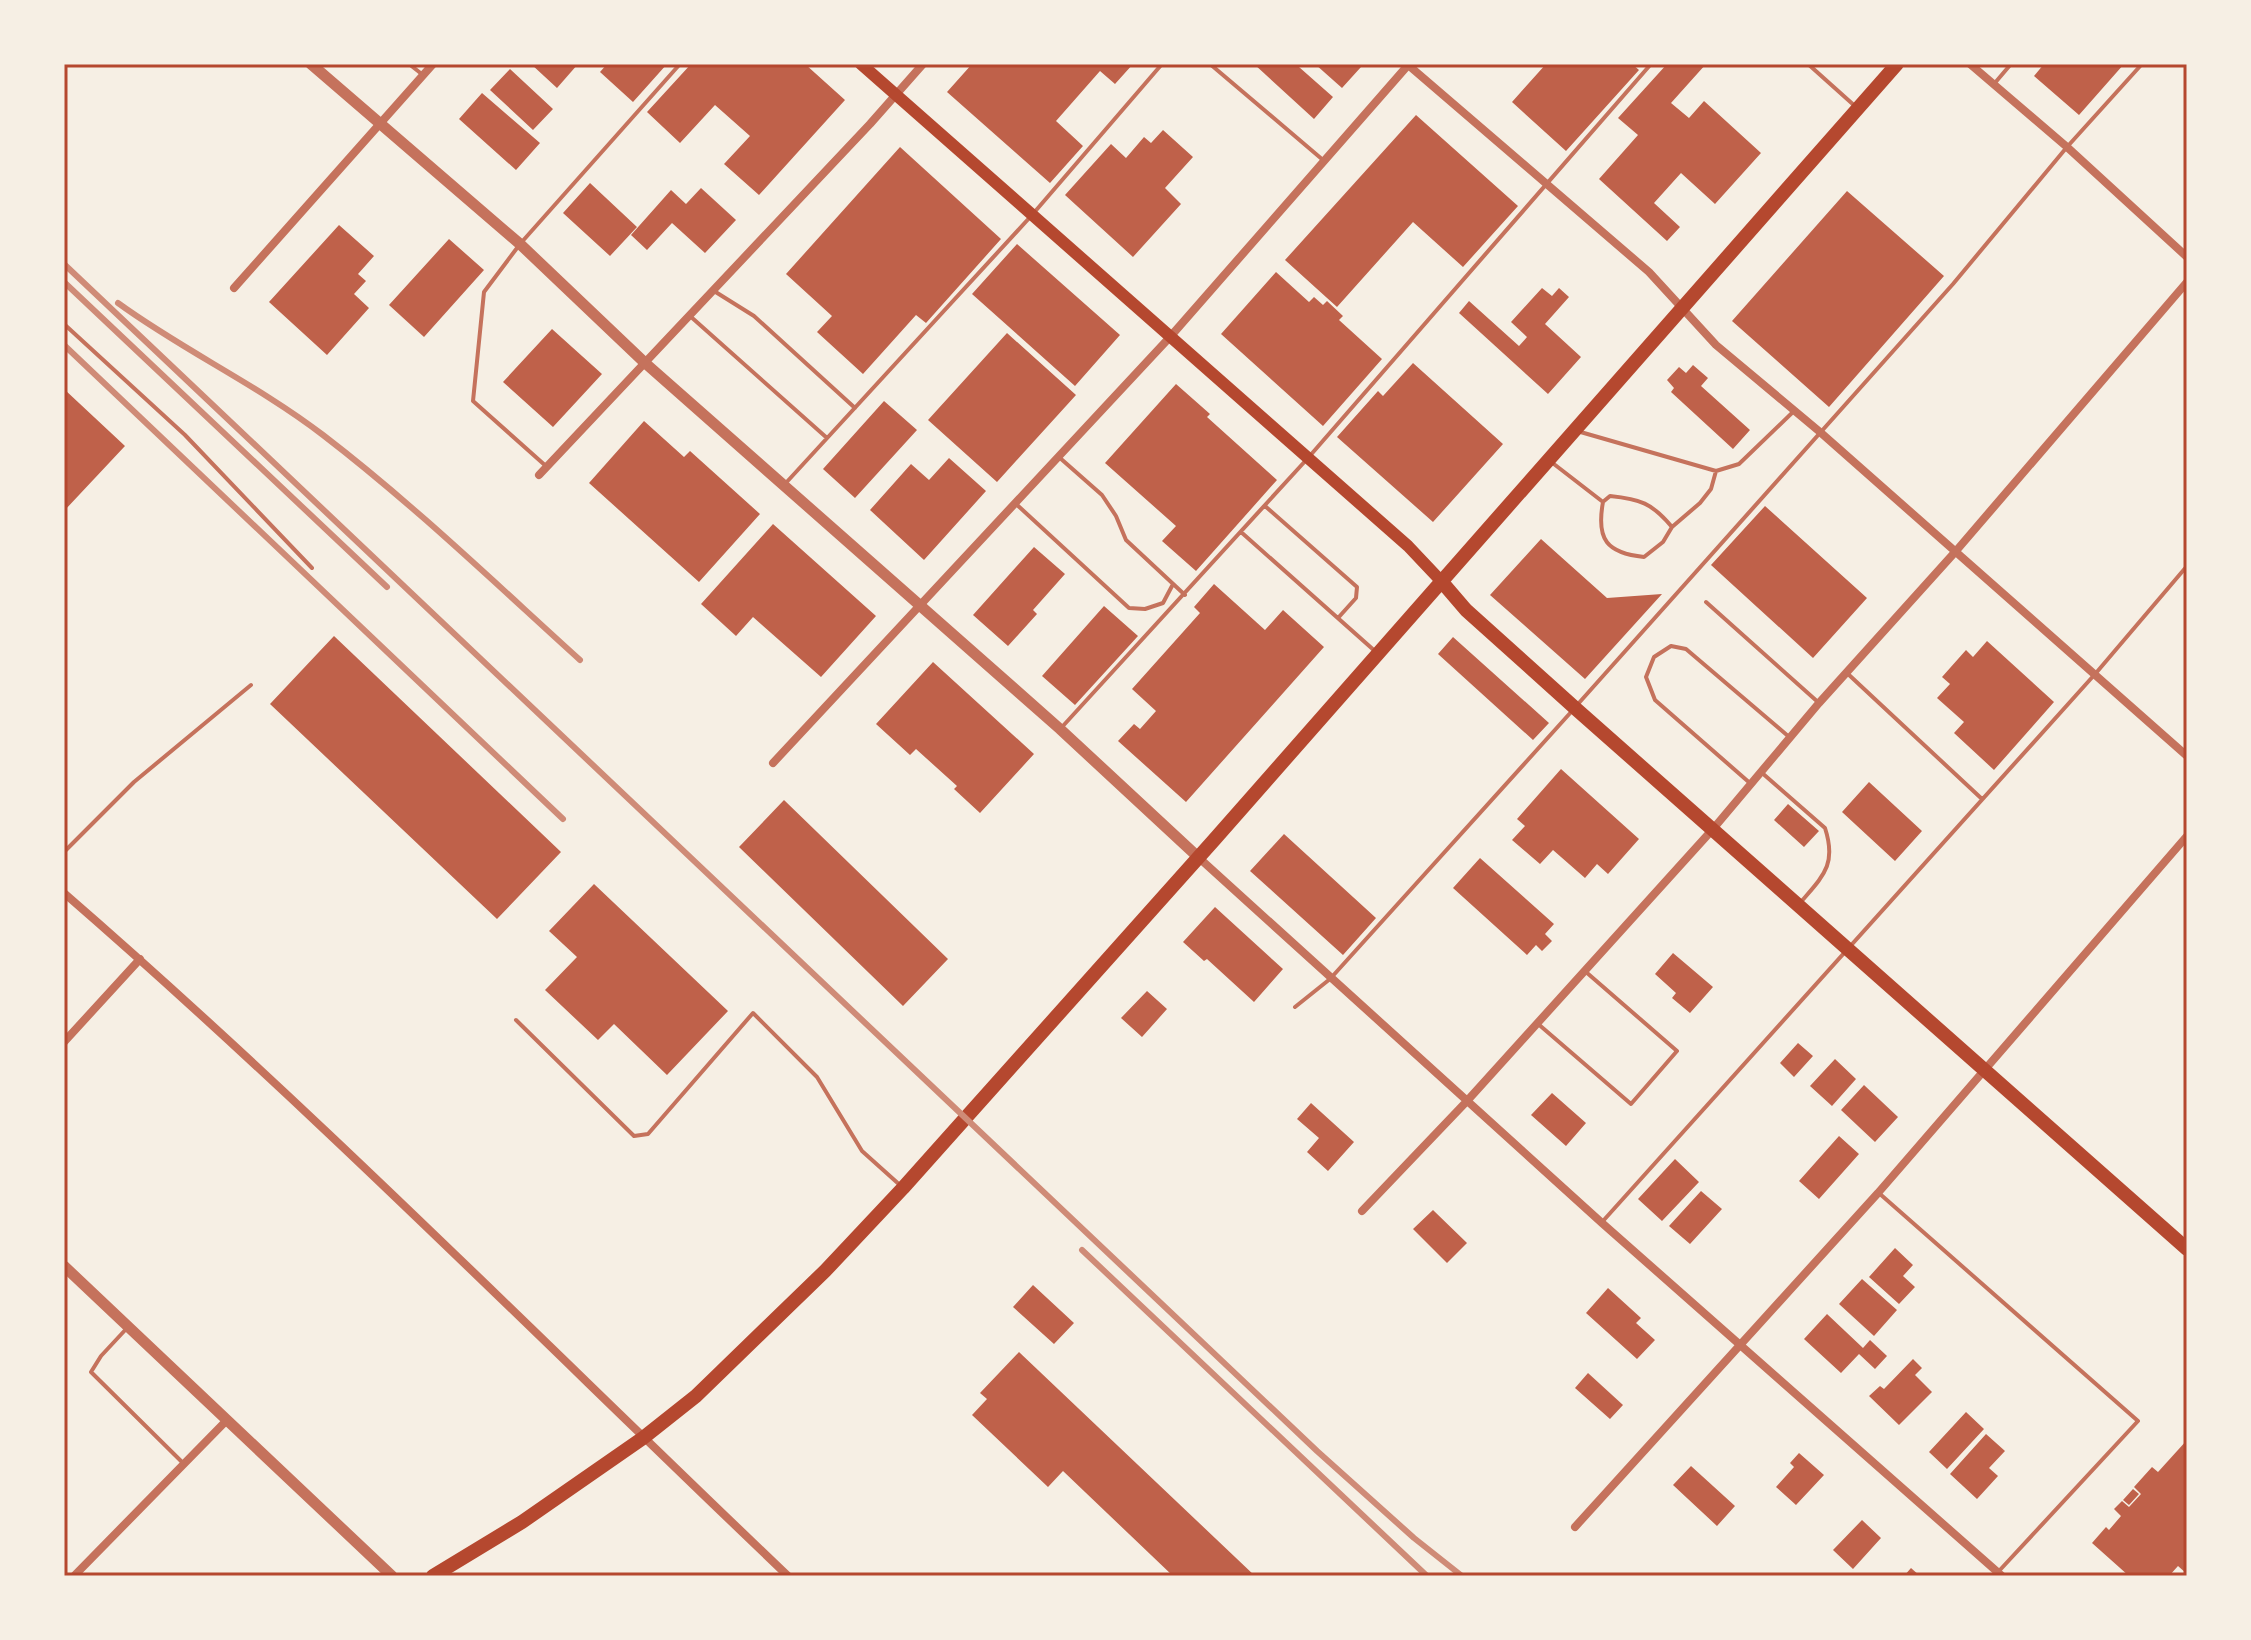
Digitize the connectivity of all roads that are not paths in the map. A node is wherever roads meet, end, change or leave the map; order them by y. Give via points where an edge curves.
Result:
1 (311, 64) edge
2 (409, 64) edge
3 (433, 64) edge
4 (680, 64) edge
5 (861, 64) edge
6 (923, 64) edge
7 (1162, 64) edge
8 (1210, 64) edge
9 (1408, 64) edge
10 (1651, 64) edge
11 (1808, 64) edge
12 (1897, 64) edge
13 (1970, 64) edge
14 (2011, 64) edge
15 (2142, 64) edge
16 (424, 75) junction
17 (1994, 84) junction
18 (896, 95) junction
19 (1858, 109) junction
20 (381, 123) junction
21 (2067, 147) junction
22 (1325, 161) junction
23 (1547, 182) junction
24 (1032, 215) junction
25 (520, 244) junction
26 (2187, 257) edge
27 (2187, 282) edge
28 (234, 288) dead end
29 (714, 291) junction
30 (1682, 308) junction
31 (690, 316) junction
32 (64, 324) edge
33 (1170, 337) junction
34 (644, 362) junction
35 (855, 408) junction
36 (1794, 411) junction
37 (1574, 430) junction
38 (1820, 432) junction
39 (827, 438) junction
40 (1058, 456) junction
41 (1308, 458) junction
42 (1548, 460) junction
43 (547, 467) junction
44 (1716, 471) junction
45 (539, 475) dead end
46 (783, 485) junction
47 (1603, 502) junction
48 (1015, 503) junction
49 (1265, 506) junction
50 (1672, 527) junction
51 (1241, 532) junction
52 (1956, 551) junction
53 (2187, 566) edge
54 (312, 568) dead end
55 (1442, 582) junction
56 (1172, 586) junction
57 (1185, 595) junction
58 (1706, 602) dead end
59 (921, 607) junction
60 (1338, 618) junction
61 (1378, 654) junction
62 (1846, 673) junction
63 (2096, 673) junction
64 (251, 685) dead end
65 (1819, 703) junction
66 (1575, 708) junction
67 (1060, 729) junction
68 (1790, 738) junction
69 (2187, 756) edge
70 (773, 763) dead end
71 (1761, 772) junction
72 (1751, 784) junction
73 (1982, 799) junction
74 (1713, 829) junction
75 (2187, 836) edge
76 (64, 852) edge
77 (1198, 857) junction
78 (64, 893) edge
79 (1798, 905) junction
80 (1847, 948) junction
81 (140, 959) junction
82 (1585, 971) junction
83 (1330, 979) junction
84 (1295, 1007) dead end
85 (516, 1020) dead end
86 (1537, 1023) junction
87 (64, 1042) edge
88 (1985, 1070) junction
89 (1467, 1101) junction
90 (903, 1188) junction
91 (1878, 1193) junction
92 (1362, 1211) dead end
93 (1602, 1223) junction
94 (2187, 1249) edge
95 (64, 1266) edge
96 (128, 1327) junction
97 (1742, 1345) junction
98 (227, 1420) junction
99 (643, 1438) junction
100 (184, 1465) junction
101 (1575, 1527) dead end
102 (2000, 1574) edge
103 (74, 1576) edge
104 (392, 1576) edge
105 (433, 1576) edge
106 (788, 1576) edge

1 - 20 street
2 - 16 lane
3 - 16 street
4 - 25 lane
5 - 18 main road
6 - 18 street
7 - 24 lane
8 - 22 lane
9 - 22 street
9 - 23 street
10 - 23 lane
11 - 19 lane
12 - 19 main road
13 - 17 street
14 - 17 lane
15 - 21 lane
16 - 20 street
17 - 21 street
18 - 24 main road
18 - 29 street
19 - 30 main road
20 - 25 street
20 - 28 street
21 - 26 street
21 - 38 lane
22 - 33 street
23 - 30 street
23 - 41 lane
24 - 33 main road
24 - 35 lane
25 - 34 street
25 - 43 lane via 484,292 473,401
27 - 52 street
29 - 31 street
29 - 35 lane via 754,316
30 - 36 street via 1708,338
30 - 37 main road
31 - 34 street
31 - 39 lane
32 - 54 lane via 185,435
33 - 40 street
33 - 41 main road
34 - 43 street
34 - 46 street
35 - 39 lane
36 - 38 street
36 - 44 lane via 1739,464
37 - 42 main road
37 - 44 lane
38 - 52 street
38 - 66 lane
39 - 46 lane
40 - 48 street
40 - 56 lane via 1102,495 1126,540
41 - 49 lane
41 - 55 main road
42 - 47 lane
42 - 55 main road
43 - 45 street
44 - 50 lane via 1711,489
46 - 59 street
47 - 50 lane via 1610,496 1633,498 1656,508
47 - 50 lane via 1602,531 1607,544 1622,555 1644,557
48 - 56 lane via 1129,608 1163,603
48 - 59 street
49 - 51 lane
49 - 60 lane via 1357,587 1356,598
51 - 57 lane
51 - 60 lane
52 - 62 street
52 - 63 street
53 - 63 lane
55 - 61 main road
55 - 66 main road
56 - 57 lane
57 - 67 lane
58 - 65 lane
59 - 67 street
59 - 70 street
60 - 61 lane
61 - 77 main road
62 - 65 street
62 - 73 lane
63 - 69 street
63 - 73 lane
64 - 76 lane via 134,782
65 - 68 street
66 - 74 main road
66 - 83 lane
67 - 77 street
68 - 71 street
68 - 72 lane via 1686,649 1671,646 1654,657 1646,677 1655,700
71 - 72 street
71 - 79 lane via 1825,828 1828,837 1830,861
72 - 74 street
73 - 80 lane
74 - 79 main road
74 - 82 street
75 - 88 street
77 - 83 street
77 - 90 main road
78 - 81 street
79 - 80 main road
80 - 88 main road
80 - 93 lane
81 - 87 street
81 - 99 street
82 - 86 street
82 - 86 lane via 1677,1051 1631,1104
83 - 84 lane
83 - 89 street
85 - 90 lane via 634,1136 642,1136 753,1013 817,1077 862,1151
86 - 89 street
88 - 91 street
88 - 94 main road
89 - 92 street
89 - 93 street
90 - 99 main road via 745,1351
91 - 97 street
91 - 102 lane via 2138,1421
93 - 97 street
95 - 96 street
96 - 98 street
96 - 100 lane via 91,1372
97 - 101 street
97 - 102 street
98 - 100 street
98 - 104 street
99 - 105 main road
99 - 106 street
100 - 103 street

